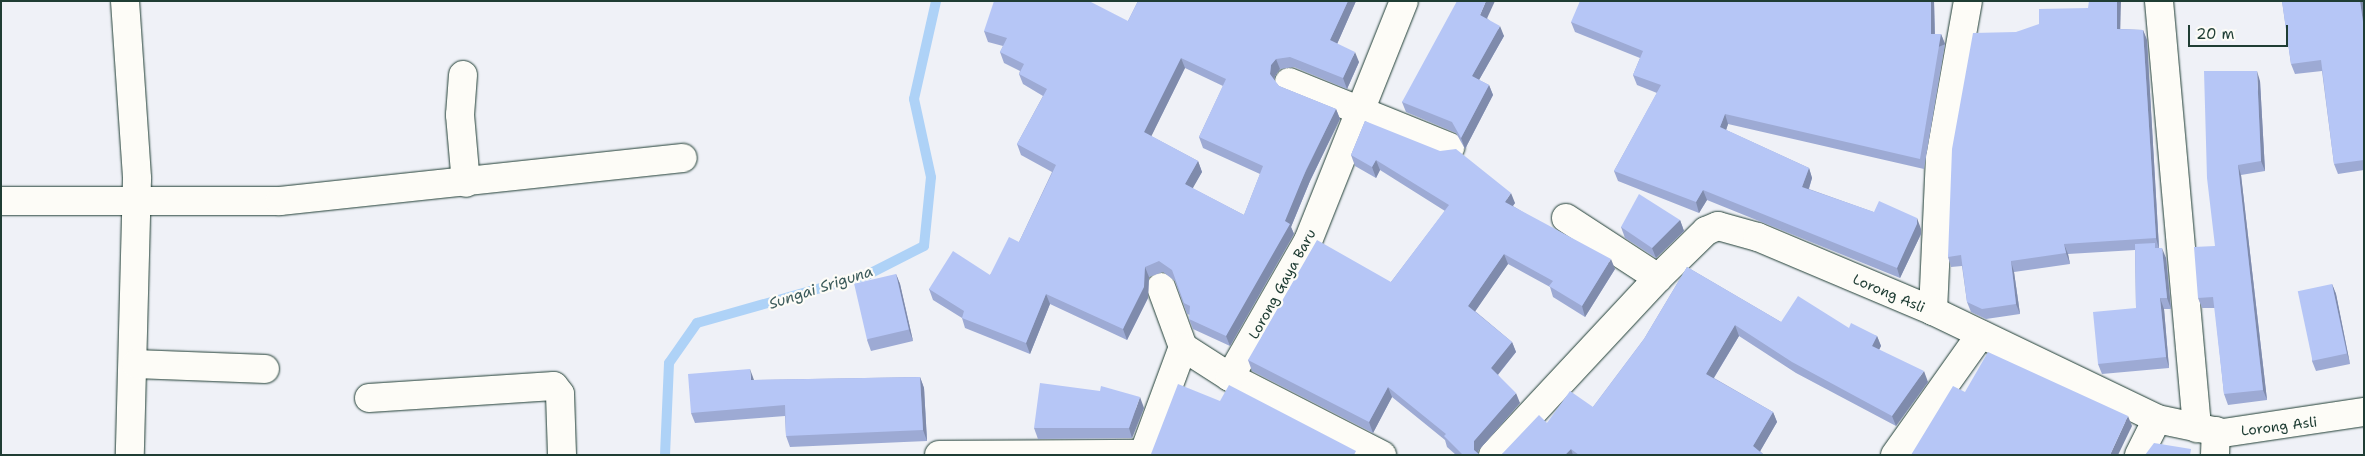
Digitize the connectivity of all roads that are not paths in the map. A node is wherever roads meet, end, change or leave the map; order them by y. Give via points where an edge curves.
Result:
1 (125, 1) edge
2 (1404, 1) edge
3 (1968, 1) edge
4 (2160, 1) edge
5 (464, 75) dead end
6 (1289, 82) dead end
7 (1362, 109) junction
8 (1450, 147) dead end
9 (683, 158) dead end
10 (466, 183) junction
11 (1, 201) edge
12 (138, 202) junction
13 (1566, 218) dead end
14 (1658, 278) junction
15 (1161, 287) dead end
16 (1933, 311) junction
17 (1980, 334) junction
18 (1182, 347) junction
19 (136, 364) junction
20 (265, 369) dead end
21 (1230, 377) junction
22 (369, 398) dead end
23 (2364, 412) edge
24 (2157, 419) junction
25 (2210, 438) edge
26 (130, 455) edge
27 (562, 455) edge
28 (939, 455) edge
29 (1143, 455) edge
30 (1382, 455) edge
31 (1493, 455) edge
32 (1895, 455) edge
33 (2139, 455) edge

1 - 12 street
2 - 7 street, Lorong Gaya Baru
3 - 16 street via 1940,158
4 - 25 street
5 - 10 street via 460,115
6 - 7 street
7 - 8 street
7 - 21 street, Lorong Gaya Baru via 1308,241
9 - 10 street
10 - 12 street via 280,201
11 - 12 street
12 - 19 street
13 - 14 street
14 - 16 street, Lorong Asli via 1706,232 1718,226 1758,237
14 - 31 street, Lorong Asli
15 - 18 street
16 - 17 street, Lorong Asli
17 - 24 street, Lorong Asli
17 - 32 street
18 - 21 street
18 - 29 street
19 - 20 street
19 - 26 street
21 - 30 street
22 - 27 street via 554,386 560,394
23 - 25 street, Lorong Asli
24 - 25 street, Lorong Asli
24 - 33 street
28 - 29 street

